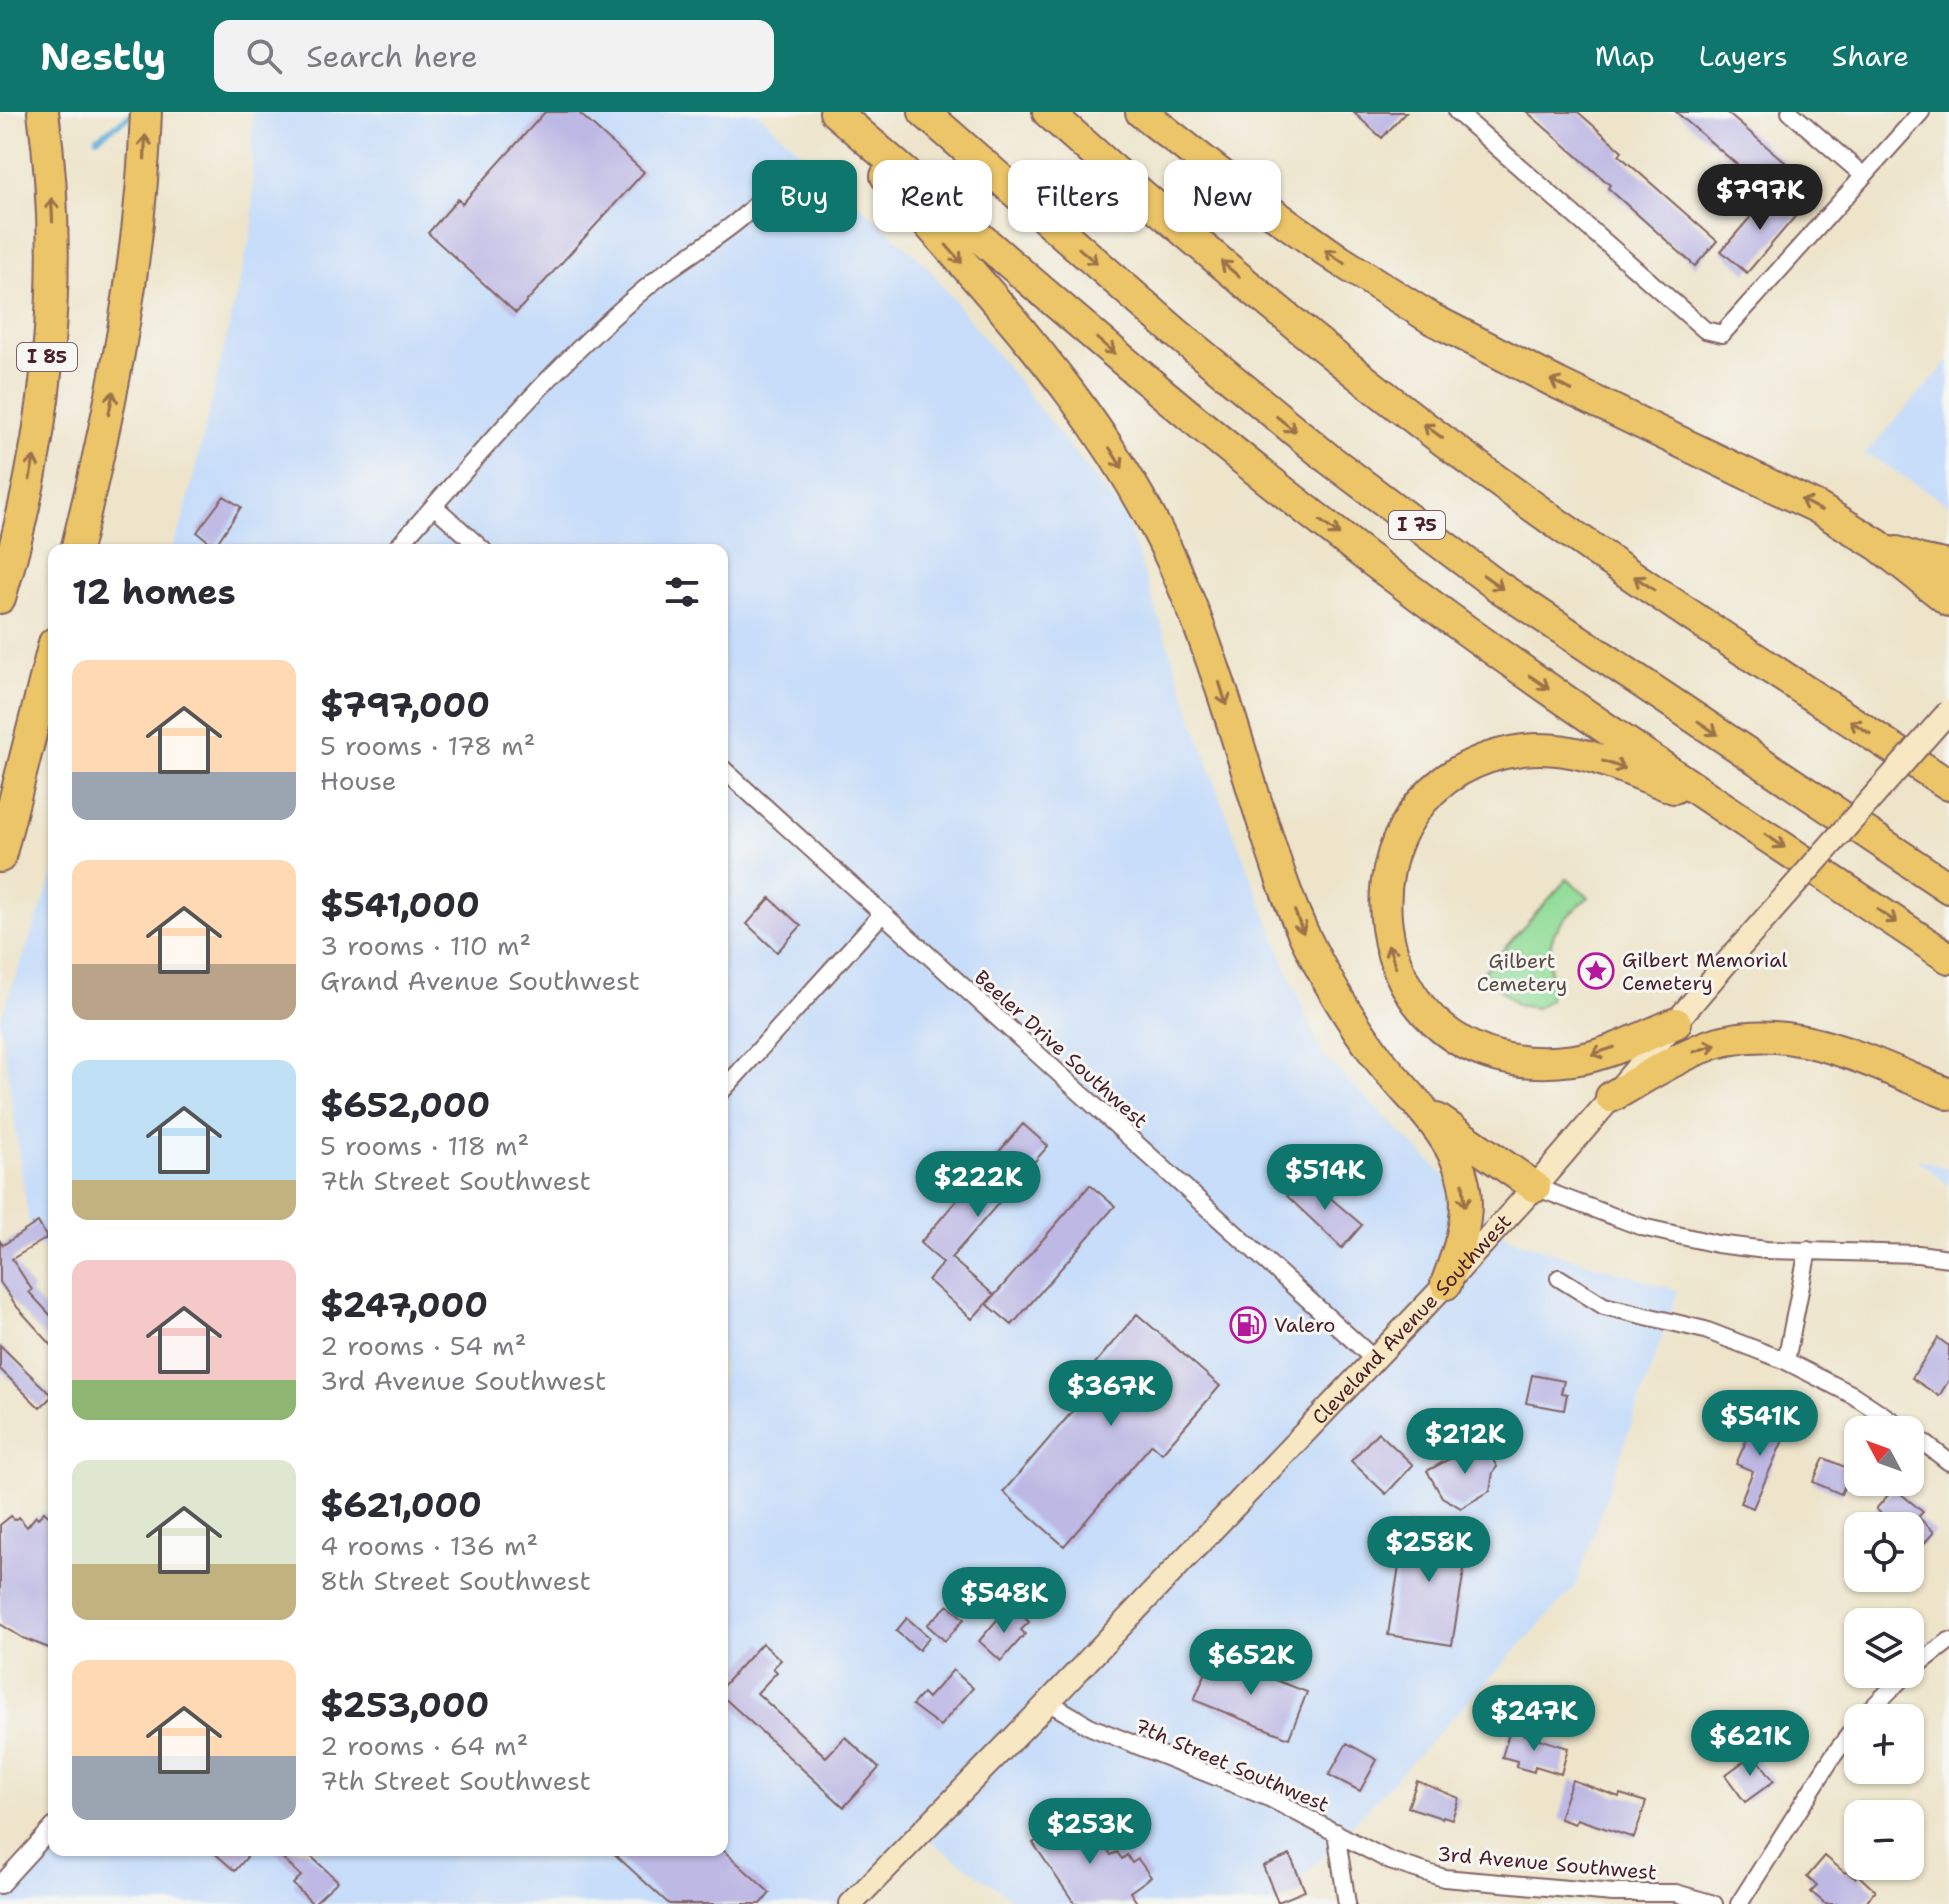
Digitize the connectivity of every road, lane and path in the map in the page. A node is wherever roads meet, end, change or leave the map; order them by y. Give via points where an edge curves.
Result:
1 (43, 112) edge
2 (146, 112) edge
3 (829, 112) edge
4 (835, 112) edge
5 (924, 112) edge
6 (1048, 112) edge
7 (1141, 112) edge
8 (1457, 112) edge
9 (1790, 112) edge
10 (1921, 112) edge
11 (1864, 176) junction
12 (752, 206) edge
13 (434, 506) junction
14 (78, 544) edge
15 (400, 544) edge
16 (476, 544) edge
17 (1878, 545) junction
18 (1949, 566) edge
19 (0, 598) edge
20 (1949, 601) edge
21 (48, 642) edge
22 (48, 668) edge
23 (1949, 711) edge
24 (728, 773) edge
25 (0, 783) edge
26 (1949, 785) edge
27 (1726, 808) junction
28 (0, 857) edge
29 (1949, 888) edge
30 (882, 914) junction
31 (1949, 958) edge
32 (1676, 1023) junction
33 (728, 1084) edge
34 (1949, 1094) edge
35 (1611, 1097) junction
36 (1417, 1102) junction
37 (1535, 1187) junction
38 (1808, 1250) junction
39 (1949, 1258) edge
40 (1559, 1278) dead end
41 (1446, 1284) junction
42 (1375, 1360) junction
43 (1786, 1361) junction
44 (1885, 1416) edge
45 (1924, 1443) edge
46 (1949, 1462) edge
47 (1949, 1641) edge
48 (1924, 1660) edge
49 (1892, 1688) edge
50 (1048, 1702) junction
51 (1876, 1704) edge
52 (1844, 1741) edge
53 (1336, 1832) junction
54 (48, 1833) edge
55 (0, 1885) edge
56 (851, 1904) edge
57 (1347, 1904) edge
58 (1714, 1904) edge
59 (1739, 1904) edge

19 -> 1 highway, I 85 via 28,490 46,376 53,233
14 -> 2 highway via 120,354 144,182
3 -> 36 highway via 1038,349 1133,485 1185,589 1304,936 1346,1012
4 -> 27 highway via 1289,497 1525,672
5 -> 29 highway, I 75 via 1251,397 1448,549
26 -> 6 highway via 1516,495 1265,298
17 -> 7 highway via 1768,482 1432,319 1281,219
8 - 11 street via 1705,330 1722,334
9 - 11 street
10 - 11 street
12 - 13 street via 587,340
13 - 15 street
13 - 16 street
17 - 18 highway
17 - 20 highway
21 - 25 highway
22 - 28 highway
23 - 32 main road, Cleveland Avenue Southwest, bridge
24 - 30 street, Beeler Drive Southwest
27 -> 31 highway
32 -> 27 highway via 1576,1060 1513,1060 1456,1040 1416,1002 1397,972 1386,930 1387,877 1409,821 1447,780 1471,766 1524,750 1583,755
30 - 33 street
30 - 42 street, Beeler Drive Southwest
32 - 35 main road, Cleveland Avenue Southwest
35 -> 34 highway via 1699,1049 1738,1038 1782,1036 1819,1043
35 - 37 main road, Cleveland Avenue Southwest
36 - 37 highway
36 -> 41 highway via 1449,1147 1464,1183 1464,1228
37 - 38 street via 1642,1227 1717,1244
37 - 41 main road, Cleveland Avenue Southwest
38 - 39 street
38 - 43 street
40 - 43 street via 1604,1306 1705,1330
41 - 42 main road, Cleveland Avenue Southwest
42 - 50 main road, Cleveland Avenue Southwest
43 - 44 street
45 - 46 street
47 - 48 street
49 - 51 street
50 - 53 street, 7th Street Southwest via 1091,1727 1269,1798
50 - 56 main road, Cleveland Avenue Southwest
52 - 59 street
53 - 57 street, 7th Street Southwest
53 - 58 street, 3rd Avenue Southwest via 1390,1861 1444,1878 1613,1893 1676,1893
54 - 55 street

